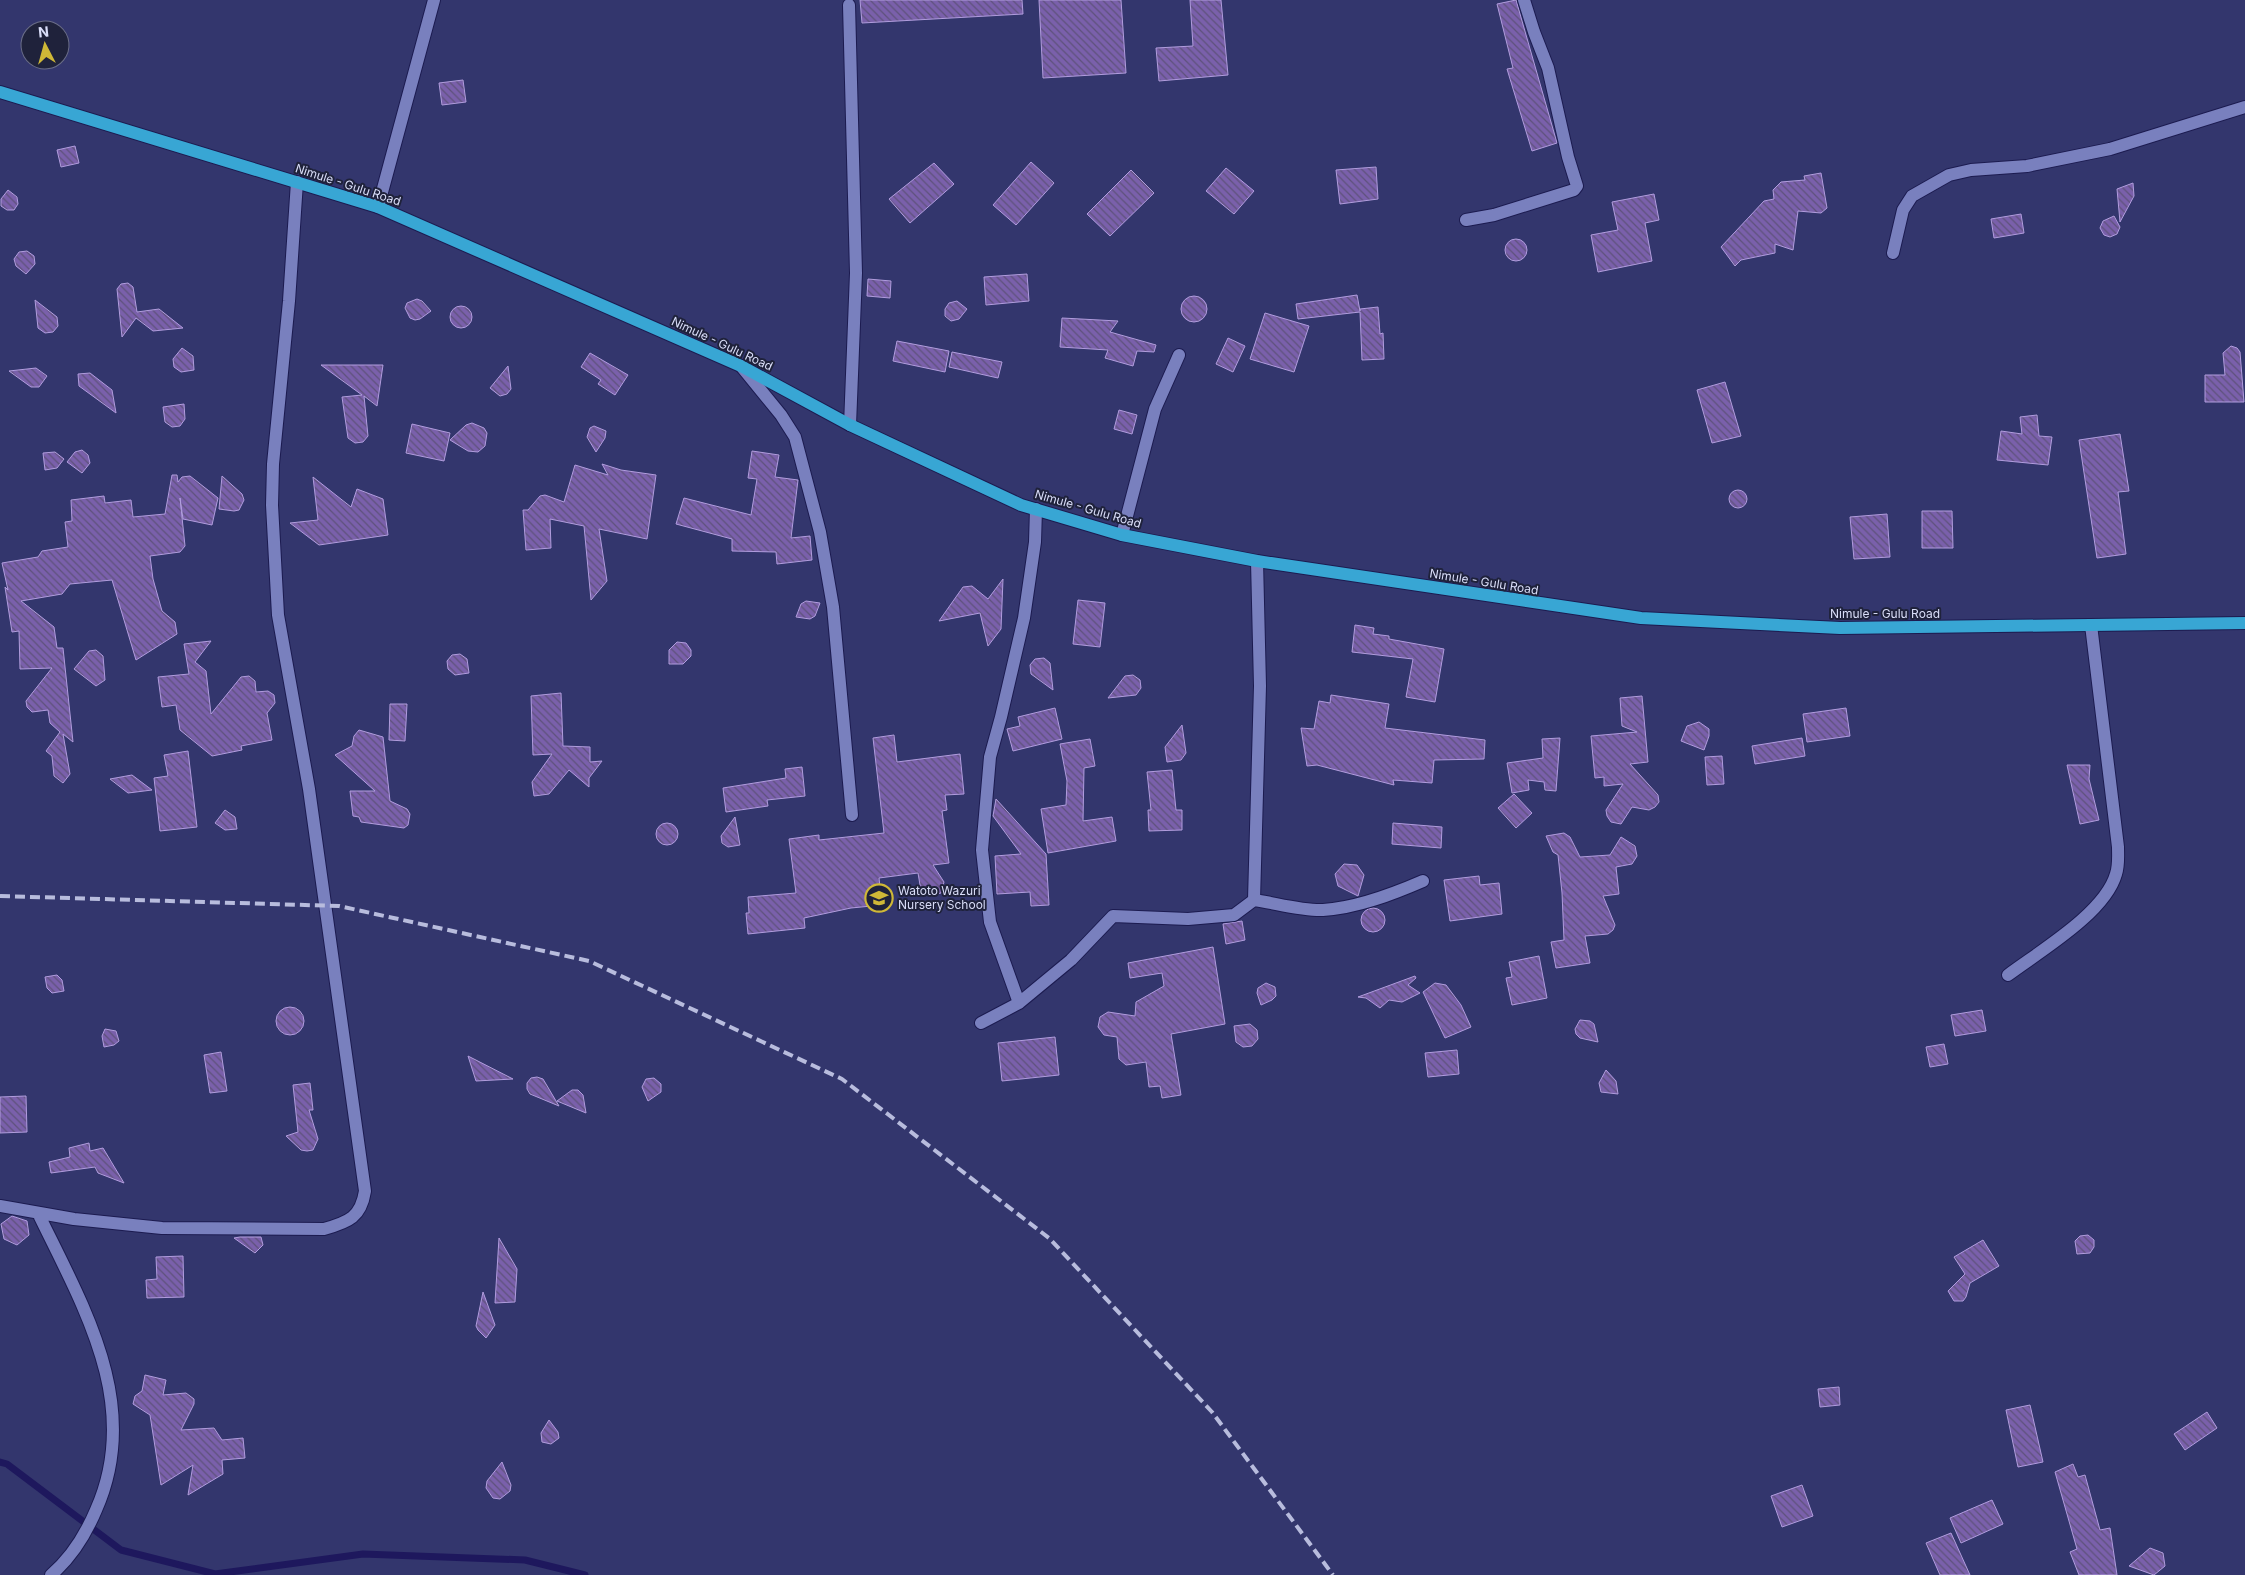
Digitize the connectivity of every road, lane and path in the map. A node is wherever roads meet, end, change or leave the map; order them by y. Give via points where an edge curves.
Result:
1 (434, 0) edge
2 (1524, 0) edge
3 (849, 5) dead end
4 (0, 92) edge
5 (2245, 107) edge
6 (297, 182) junction
7 (378, 207) junction
8 (1466, 220) dead end
9 (1893, 253) dead end
10 (1179, 355) dead end
11 (741, 366) junction
12 (850, 425) junction
13 (1036, 509) junction
14 (1122, 535) junction
15 (1257, 561) junction
16 (2245, 623) edge
17 (2091, 626) junction
18 (852, 815) dead end
19 (1423, 881) dead end
20 (1254, 900) junction
21 (2008, 976) dead end
22 (1019, 1003) junction
23 (981, 1023) dead end
24 (0, 1206) edge
25 (38, 1212) junction
26 (51, 1575) edge

1 - 7 street
2 - 8 street via 1548,68 1577,186 1574,190 1494,215
3 - 12 street via 856,273
4 - 6 main road, Nimule - Gulu Road
5 - 9 street via 2110,149 2027,166 1949,175 1912,196 1903,210
6 - 7 main road, Nimule - Gulu Road
6 - 25 street via 273,464 278,615 338,991 365,1191 362,1206 354,1217 324,1229 162,1228
7 - 11 main road, Nimule - Gulu Road
10 - 14 street via 1155,409
11 - 12 main road, Nimule - Gulu Road
11 - 18 street via 795,436 820,532 833,607
12 - 13 main road, Nimule - Gulu Road via 1021,505
13 - 14 main road, Nimule - Gulu Road
13 - 22 street via 1035,542 1024,618 990,757 982,850 990,922
14 - 15 main road, Nimule - Gulu Road
15 - 17 main road, Nimule - Gulu Road via 1641,618 1840,628
15 - 20 street via 1260,686
16 - 17 main road, Nimule - Gulu Road
17 - 21 street via 2118,847 2117,874 2104,898 2091,912
19 - 20 street via 1391,894 1322,910
20 - 22 street via 1234,914 1188,919 1113,916 1070,960
22 - 23 street
24 - 25 street
25 - 26 street via 94,1331 110,1390 110,1468 104,1492 68,1560

